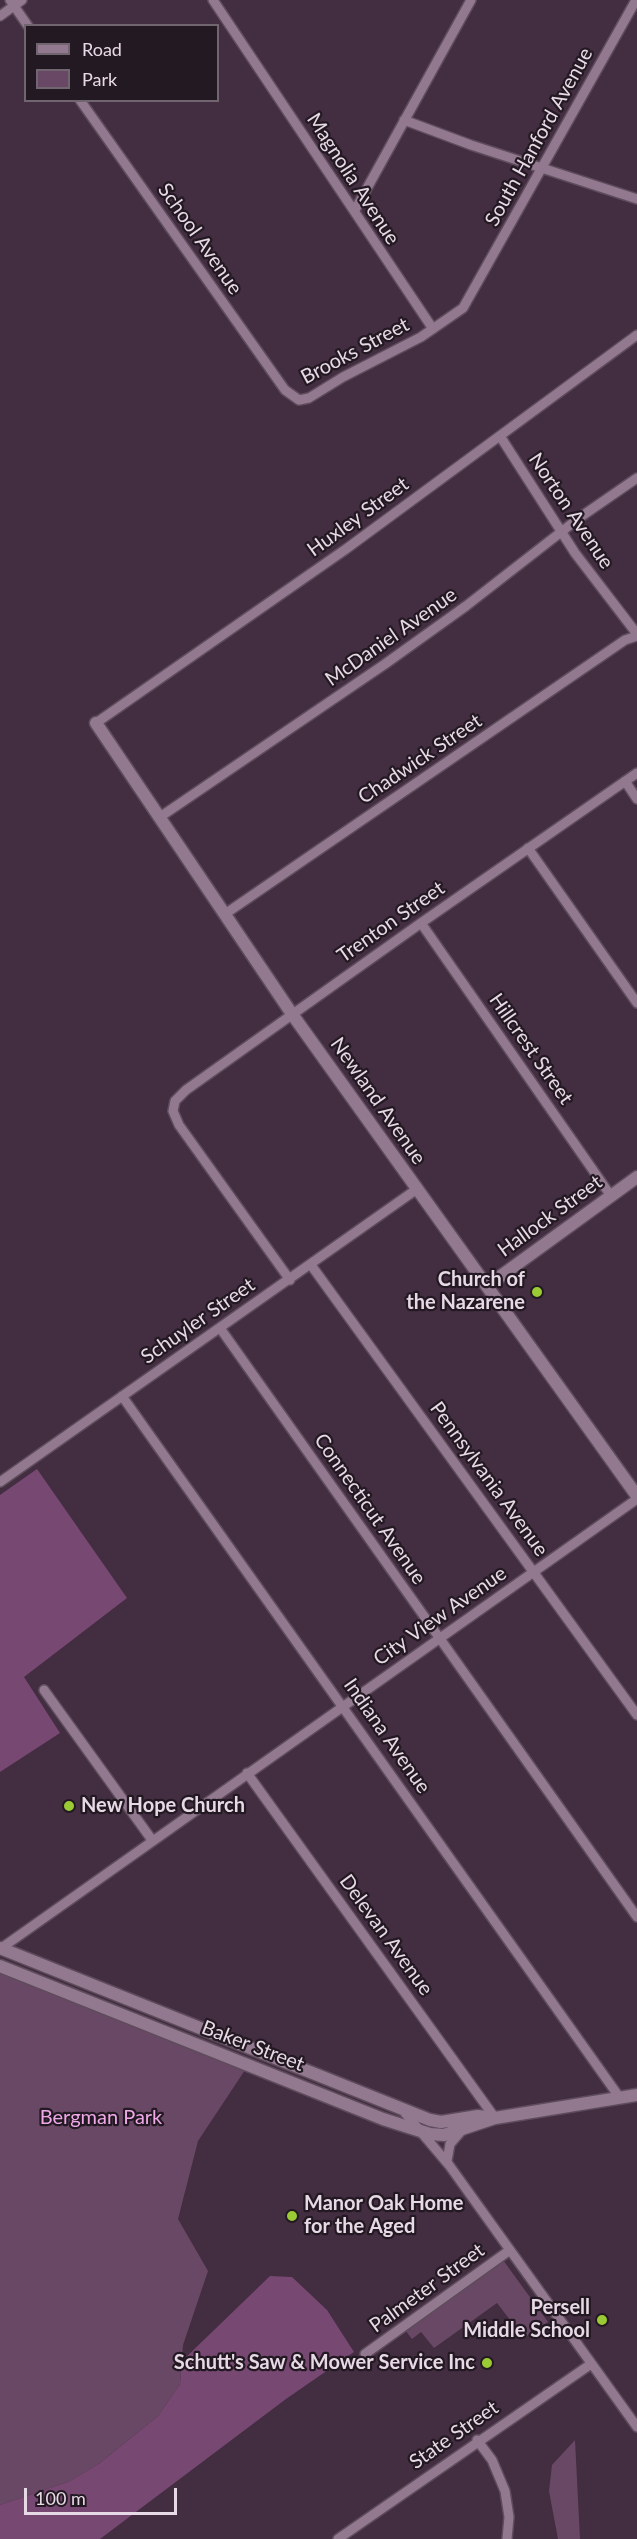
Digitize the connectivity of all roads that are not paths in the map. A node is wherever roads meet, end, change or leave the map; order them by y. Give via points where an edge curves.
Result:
1 (213, 0) edge
2 (471, 0) edge
3 (636, 0) edge
4 (16, 2) edge
5 (0, 16) edge
6 (27, 24) edge
7 (81, 102) edge
8 (404, 120) junction
9 (542, 167) junction
10 (637, 199) edge
11 (355, 210) junction
12 (433, 329) junction
13 (637, 335) edge
14 (292, 398) joint
15 (500, 436) junction
16 (637, 478) edge
17 (561, 532) junction
18 (637, 635) edge
19 (96, 723) joint
20 (637, 773) edge
21 (625, 781) junction
22 (637, 799) edge
23 (160, 817) junction
24 (528, 848) junction
25 (225, 914) junction
26 (421, 923) junction
27 (637, 1003) edge
28 (292, 1014) junction
29 (637, 1178) edge
30 (417, 1190) junction
31 (611, 1196) junction
32 (311, 1265) junction
33 (290, 1280) junction
34 (487, 1286) junction
35 (220, 1328) junction
36 (122, 1396) junction
37 (0, 1482) edge
38 (637, 1498) edge
39 (533, 1572) junction
40 (439, 1639) junction
41 (44, 1690) dead end
42 (343, 1706) junction
43 (637, 1715) edge
44 (247, 1773) junction
45 (152, 1840) junction
46 (637, 1917) edge
47 (0, 1948) edge
48 (0, 1966) edge
49 (637, 2096) edge
50 (620, 2098) junction
51 (393, 2105) junction
52 (495, 2118) junction
53 (464, 2129) junction
54 (424, 2133) junction
55 (447, 2162) junction
56 (510, 2250) junction
57 (365, 2354) dead end
58 (591, 2364) junction
59 (637, 2427) edge
60 (477, 2440) junction
61 (339, 2539) edge
62 (507, 2539) edge

1 - 11 street, Magnolia Avenue
2 - 8 street
3 - 9 street, South Hanford Avenue
4 - 5 street
4 - 6 street
7 - 14 street, School Avenue
8 - 9 street
8 - 11 street
9 - 10 street
9 - 12 street, South Hanford Avenue via 463,308
11 - 12 street, Magnolia Avenue via 383,259
12 - 14 street, Brooks Street via 309,398
13 - 15 street, Huxley Street
15 - 17 street, Norton Avenue
15 - 19 street, Huxley Street
16 - 17 street, McDaniel Avenue
17 - 18 street, Norton Avenue
17 - 23 street, McDaniel Avenue via 385,664
18 - 25 street, Chadwick Street
19 - 23 street, Newland Avenue
20 - 21 street, Trenton Street
21 - 22 street
21 - 24 street, Trenton Street
23 - 25 street, Newland Avenue
24 - 26 street, Trenton Street
24 - 27 street
25 - 28 street, Newland Avenue
26 - 28 street, Trenton Street
26 - 31 street, Hillcrest Street
28 - 30 street, Newland Avenue
28 - 33 street, Trenton Street via 186,1090 173,1109 205,1164
29 - 31 street, Hallock Street
30 - 32 street, Schuyler Street
30 - 34 street, Newland Avenue
31 - 34 street, Hallock Street
32 - 33 street, Schuyler Street
32 - 39 street, Pennsylvania Avenue
33 - 35 street, Schuyler Street
34 - 38 street, Newland Avenue
35 - 36 street, Schuyler Street
35 - 40 street, Connecticut Avenue
36 - 37 street, Schuyler Street
36 - 42 street, Indiana Avenue
38 - 39 street, City View Avenue
39 - 40 street, City View Avenue
39 - 43 street, Pennsylvania Avenue
40 - 42 street, City View Avenue
40 - 46 street, Connecticut Avenue
41 - 45 street
42 - 44 street, City View Avenue
42 - 50 street, Indiana Avenue
44 - 45 street, City View Avenue
44 - 52 street, Delevan Avenue
45 - 47 street, City View Avenue
47 - 51 street, Baker Street
48 - 54 street, Baker Street
49 - 50 street, Baker Street
50 - 52 street, Baker Street
51 - 52 street, Baker Street via 441,2122 478,2116
51 - 54 street
52 - 53 street, Baker Street
53 - 54 street, Baker Street via 444,2135
53 - 55 street via 450,2144
54 - 55 street
55 - 56 street
56 - 57 street, Palmeter Street
56 - 58 street
58 - 59 street
58 - 60 street, State Street
60 - 61 street, State Street
60 - 62 street via 492,2460 505,2491

